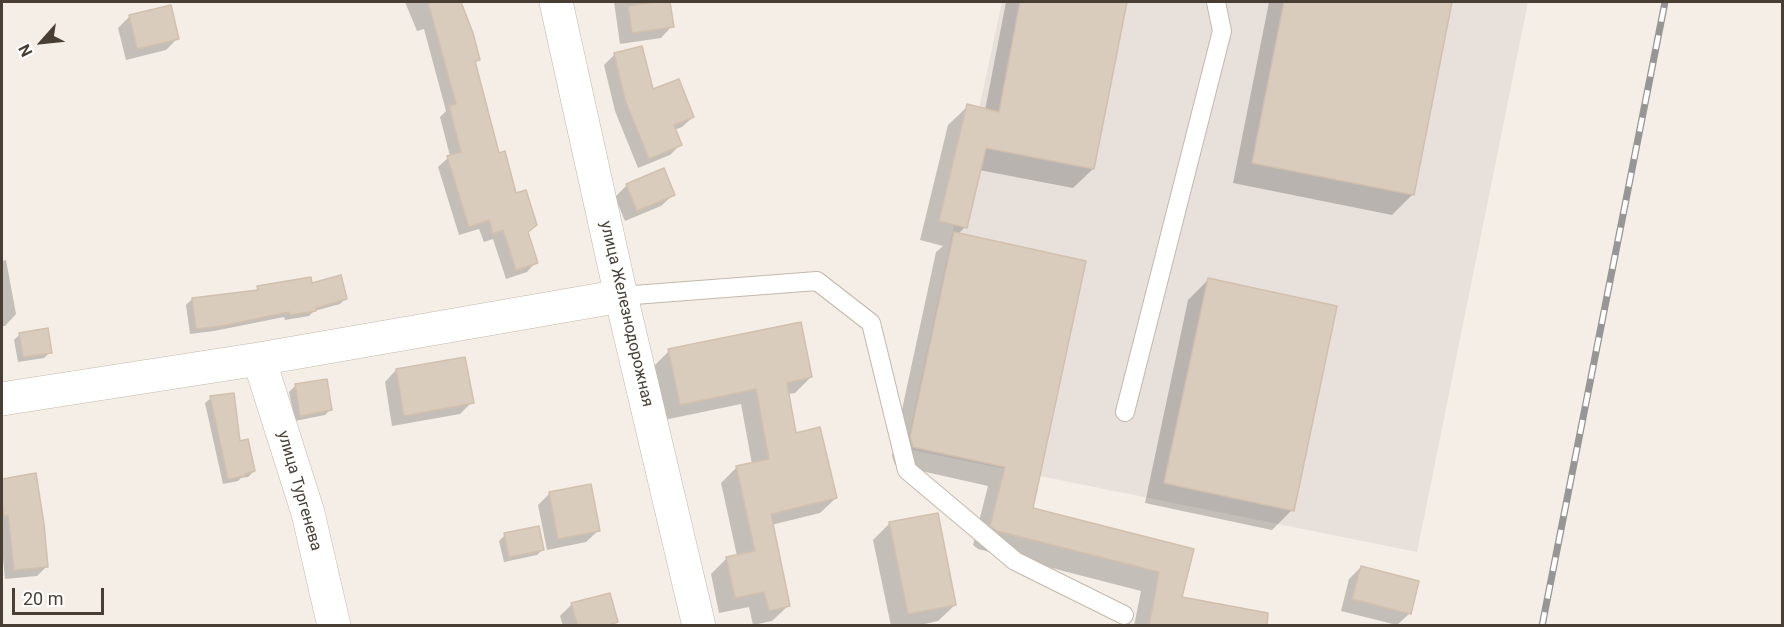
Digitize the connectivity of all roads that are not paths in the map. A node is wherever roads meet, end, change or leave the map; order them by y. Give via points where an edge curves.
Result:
1 (556, 2) edge
2 (1216, 2) edge
3 (621, 296) junction
4 (258, 359) junction
5 (2, 399) edge
6 (1125, 412) dead end
7 (1124, 615) dead end
8 (334, 626) edge
9 (699, 626) edge

1 - 3 street, улица Железнодорожная
2 - 6 lane via 1222,30
3 - 4 street
3 - 7 lane via 817,281 871,323 907,470 1015,561
3 - 9 street, улица Железнодорожная
4 - 5 street
4 - 8 street, улица Тургенева via 308,513

